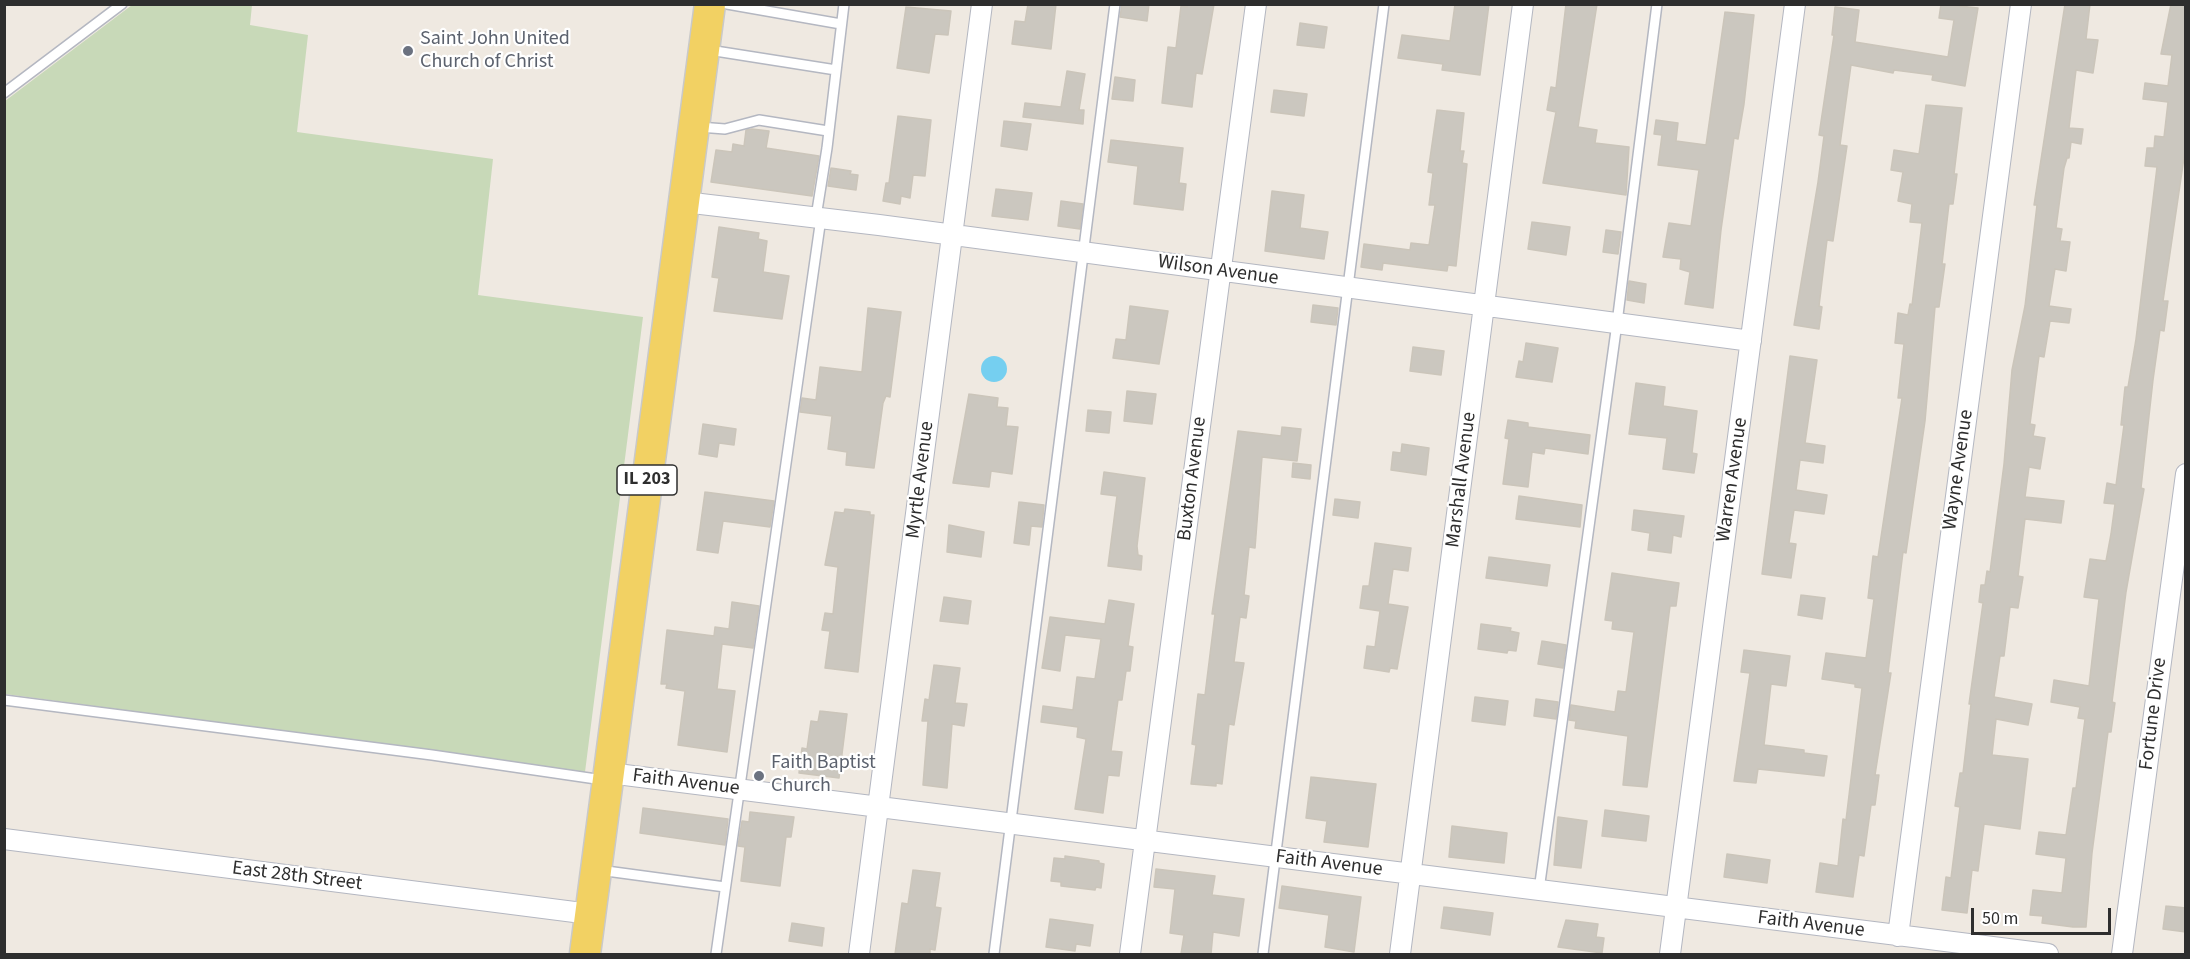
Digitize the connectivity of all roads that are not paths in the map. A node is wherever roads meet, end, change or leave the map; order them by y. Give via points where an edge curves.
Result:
1 (122, 4) edge
2 (710, 4) edge
3 (727, 4) edge
4 (844, 4) edge
5 (982, 4) edge
6 (1115, 4) edge
7 (1256, 4) edge
8 (1384, 4) edge
9 (1524, 4) edge
10 (1657, 4) edge
11 (1795, 4) edge
12 (2020, 4) edge
13 (841, 24) junction
14 (704, 49) junction
15 (836, 70) junction
16 (4, 93) edge
17 (694, 126) junction
18 (828, 131) junction
19 (684, 202) junction
20 (818, 218) junction
21 (952, 234) junction
22 (1082, 252) junction
23 (1220, 271) junction
24 (1348, 288) junction
25 (1485, 306) junction
26 (1617, 323) junction
27 (1751, 341) junction
28 (2186, 474) edge
29 (4, 700) edge
30 (608, 777) junction
31 (739, 789) junction
32 (879, 806) junction
33 (1009, 823) junction
34 (4, 839) edge
35 (1145, 841) junction
36 (1276, 857) junction
37 (596, 870) junction
38 (1411, 874) junction
39 (725, 887) junction
40 (1539, 890) junction
41 (1676, 908) junction
42 (590, 914) junction
43 (1898, 936) junction
44 (585, 954) edge
45 (716, 954) edge
46 (859, 954) edge
47 (994, 954) edge
48 (1130, 954) edge
49 (1263, 954) edge
50 (1400, 954) edge
51 (1670, 954) edge
52 (2048, 954) edge
53 (2122, 954) edge

1 - 16 lane
2 - 14 main road, IL 203
3 - 13 lane
4 - 13 lane
5 - 21 street, Myrtle Avenue
6 - 22 lane
7 - 23 street, Buxton Avenue
8 - 24 lane
9 - 25 street, Marshall Avenue
10 - 26 lane
11 - 27 street, Warren Avenue
12 - 43 street, Wayne Avenue
13 - 15 lane
14 - 15 lane
14 - 17 main road, IL 203
15 - 18 lane
17 - 18 lane via 726,129 759,120
17 - 19 main road, IL 203
18 - 20 lane
19 - 20 street, Wilson Avenue
19 - 30 main road, IL 203
20 - 21 street, Wilson Avenue
20 - 31 lane
21 - 22 street, Wilson Avenue
21 - 32 street, Myrtle Avenue
22 - 23 street, Wilson Avenue
22 - 33 lane
23 - 24 street, Wilson Avenue
23 - 35 street, Buxton Avenue
24 - 25 street, Wilson Avenue
24 - 36 lane
25 - 26 street, Wilson Avenue
25 - 38 street, Marshall Avenue
26 - 27 street, Wilson Avenue
26 - 40 lane
27 - 41 street, Warren Avenue
28 - 53 street, Fortune Drive
29 - 30 lane
30 - 31 street, Faith Avenue
30 - 37 main road, IL 203
31 - 32 street, Faith Avenue
31 - 39 lane
32 - 33 street, Faith Avenue
32 - 46 street, Myrtle Avenue
33 - 35 street, Faith Avenue
33 - 47 lane
34 - 42 street, East 28th Street
35 - 36 street, Faith Avenue
35 - 48 street, Buxton Avenue
36 - 38 street, Faith Avenue
36 - 49 lane
37 - 39 lane
37 - 42 main road, IL 203
38 - 40 street, Faith Avenue
38 - 50 street, Marshall Avenue
39 - 45 lane
40 - 41 street, Faith Avenue
41 - 43 street, Faith Avenue
41 - 51 street, Warren Avenue
42 - 44 main road, IL 203
43 - 52 street, Faith Avenue

